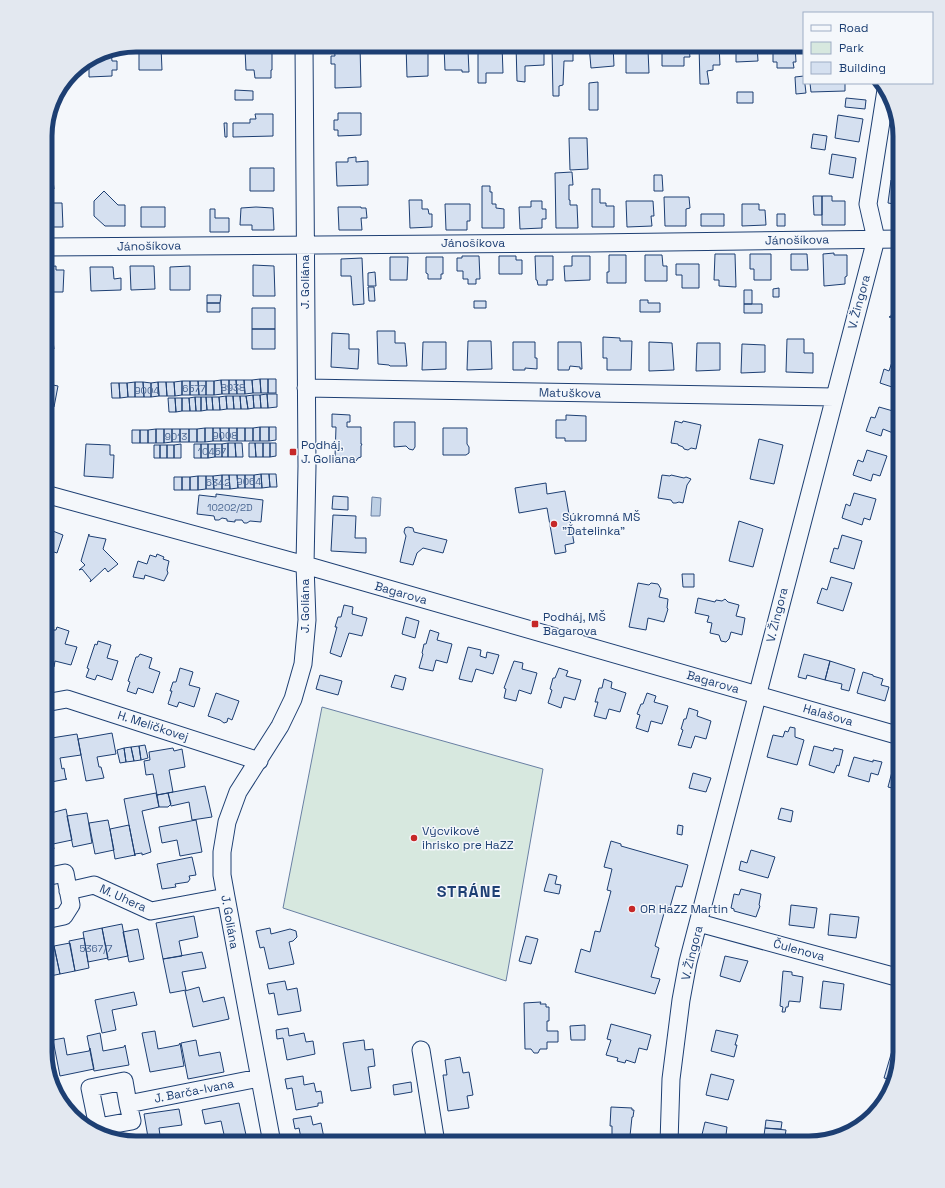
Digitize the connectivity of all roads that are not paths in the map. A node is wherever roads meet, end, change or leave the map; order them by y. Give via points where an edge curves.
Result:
1 (304, 52) edge
2 (884, 100) edge
3 (876, 239) junction
4 (893, 239) edge
5 (306, 244) junction
6 (52, 247) edge
7 (306, 388) junction
8 (834, 397) junction
9 (52, 496) edge
10 (305, 565) junction
11 (757, 695) junction
12 (52, 702) edge
13 (893, 734) edge
14 (259, 761) junction
15 (52, 876) edge
16 (68, 891) junction
17 (226, 897) junction
18 (52, 919) edge
19 (699, 923) junction
20 (893, 976) edge
21 (422, 1050) dead end
22 (259, 1078) junction
23 (128, 1104) dead end
24 (271, 1136) edge
25 (435, 1136) edge
26 (669, 1136) edge

1 - 5 street, J. Goliána
2 - 3 street, V. Žingora via 868,204
3 - 4 street, Jánošíkova
3 - 5 street, Jánošíkova
3 - 8 street, V. Žingora
5 - 6 street, Jánošíkova
5 - 7 street, J. Goliána
7 - 8 street, Matuškova
7 - 10 street, J. Goliána
8 - 11 street, V. Žingora
9 - 10 street, Bagarova
10 - 11 street, Bagarova
10 - 14 street, J. Goliána via 307,620 303,664 293,699
11 - 13 street, Halašova
11 - 19 street, V. Žingora
12 - 14 street, H. Meličkovej via 67,699
14 - 17 street, J. Goliána via 238,792 227,822 222,852 222,875
15 - 16 street via 65,873
16 - 17 street, M. Uhera via 94,885 151,911
16 - 18 street via 71,904 64,916
17 - 22 street, J. Goliána
19 - 20 street, Čulenova
19 - 26 street, V. Žingora via 688,962 678,1021 671,1079
21 - 25 street
22 - 23 street, J. Barča-Ivana
22 - 24 street, J. Goliána

